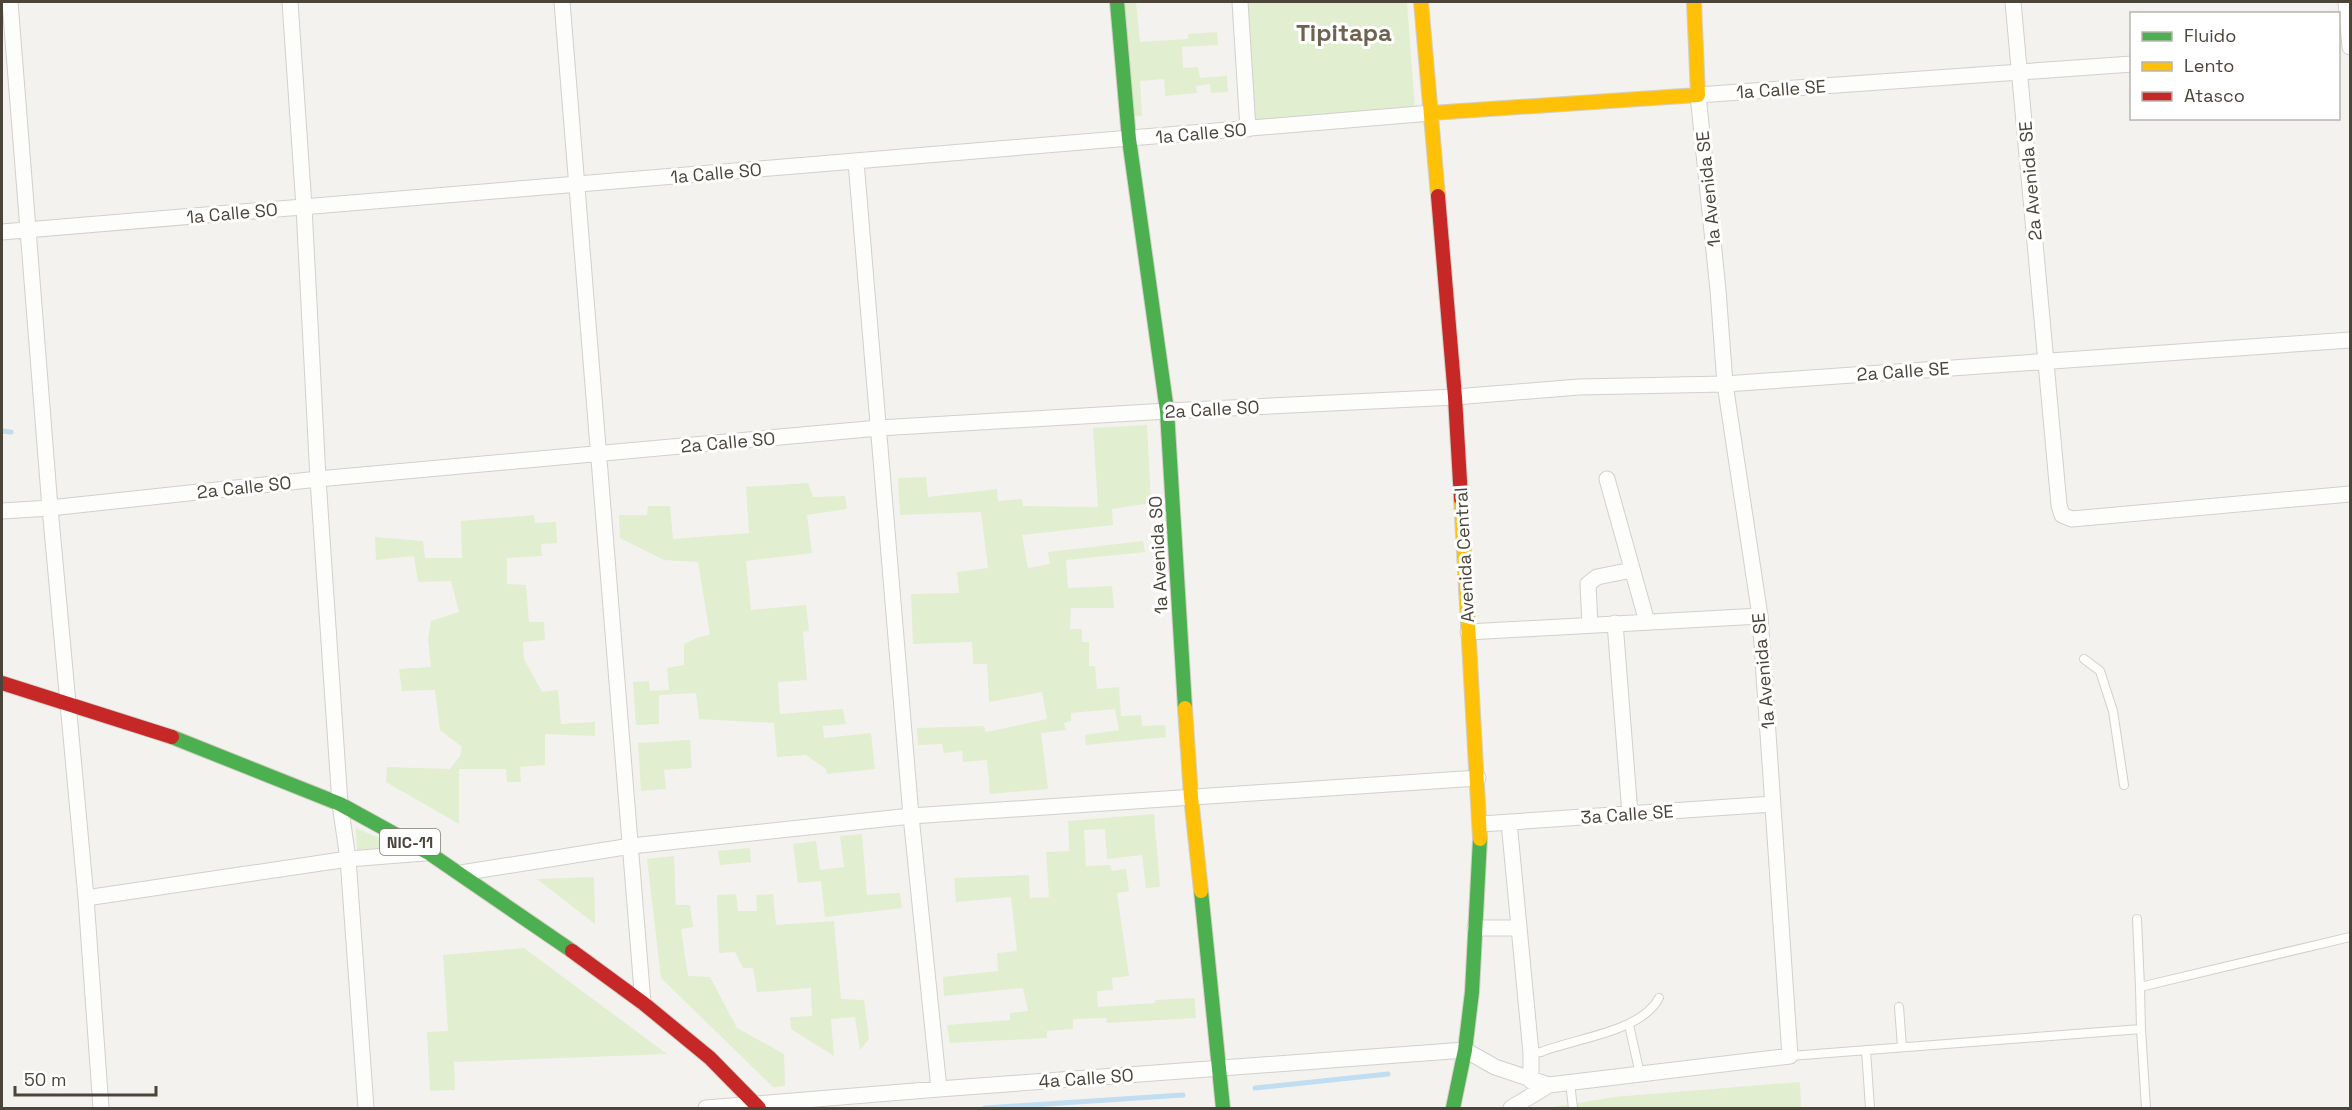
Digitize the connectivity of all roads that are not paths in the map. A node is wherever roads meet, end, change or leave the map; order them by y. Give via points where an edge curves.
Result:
1 (10, 2) edge
2 (290, 2) edge
3 (562, 2) edge
4 (1117, 2) edge
5 (1240, 2) edge
6 (1421, 2) edge
7 (1694, 2) edge
8 (2013, 2) edge
9 (2346, 2) edge
10 (2350, 49) edge
11 (2130, 64) edge
12 (2020, 71) junction
13 (1698, 95) junction
14 (1431, 113) junction
15 (1248, 129) junction
16 (1129, 139) junction
17 (856, 162) junction
18 (576, 185) junction
19 (304, 207) junction
20 (27, 230) junction
21 (2, 232) edge
22 (2350, 340) edge
23 (2046, 360) junction
24 (1725, 384) junction
25 (1455, 397) junction
26 (1167, 411) junction
27 (879, 428) junction
28 (597, 455) junction
29 (318, 479) junction
30 (1607, 479) dead end
31 (2350, 494) edge
32 (50, 508) junction
33 (2, 510) edge
34 (1632, 570) junction
35 (1760, 616) junction
36 (1647, 622) junction
37 (1616, 623) junction
38 (1590, 625) junction
39 (1468, 632) junction
40 (2084, 659) dead end
41 (2, 683) edge
42 (67, 701) junction
43 (1478, 778) junction
44 (2124, 785) dead end
45 (1191, 797) junction
46 (340, 804) junction
47 (1773, 804) junction
48 (1630, 814) junction
49 (911, 816) junction
50 (1509, 822) junction
51 (1481, 824) junction
52 (631, 846) junction
53 (429, 853) junction
54 (348, 859) junction
55 (461, 873) junction
56 (86, 898) junction
57 (2137, 919) dead end
58 (1476, 928) junction
59 (1518, 928) junction
60 (2350, 937) edge
61 (2140, 987) junction
62 (1659, 998) dead end
63 (643, 1003) junction
64 (1899, 1007) dead end
65 (1629, 1025) junction
66 (2141, 1029) junction
67 (1902, 1047) junction
68 (1465, 1050) junction
69 (1866, 1050) junction
70 (1531, 1053) junction
71 (1790, 1056) junction
72 (1220, 1068) junction
73 (1640, 1074) junction
74 (1531, 1081) junction
75 (1570, 1083) junction
76 (1549, 1085) junction
77 (939, 1089) junction
78 (757, 1106) edge
79 (1515, 1107) edge
80 (101, 1108) edge
81 (366, 1108) edge
82 (706, 1108) edge
83 (1223, 1108) edge
84 (1453, 1108) edge
85 (1573, 1108) edge
86 (1870, 1108) edge
87 (2146, 1108) edge

1 - 20 street
2 - 19 street
3 - 18 street
4 - 16 main road, 1a Avenida SO
5 - 15 street
6 - 14 main road, Avenida Central
7 - 13 main road, 1a Avenida SE
8 - 12 street, 2a Avenida SE
9 - 10 street
11 - 12 street, 1a Calle SE
12 - 13 street, 1a Calle SE
12 - 23 street, 2a Avenida SE
13 - 14 main road, 1a Calle SE
13 - 24 street, 1a Avenida SE
14 - 15 street, 1a Calle SO
14 - 25 main road, Avenida Central
15 - 16 street, 1a Calle SO
16 - 17 street, 1a Calle SO
16 - 26 main road, 1a Avenida SO
17 - 18 street, 1a Calle SO
17 - 27 street
18 - 19 street, 1a Calle SO
18 - 28 street
19 - 20 street, 1a Calle SO
19 - 29 street
20 - 21 street, 1a Calle SO
20 - 32 street
22 - 23 street, 2a Calle SE
23 - 24 street, 2a Calle SE
23 - 31 street, 2a Avenida SE via 2062,515 2072,519
24 - 25 street, 2a Calle SE via 1579,387
24 - 35 street, 1a Avenida SE
25 - 26 street, 2a Calle SO
25 - 39 main road, Avenida Central
26 - 27 street, 2a Calle SO
26 - 45 main road, 1a Avenida SO
27 - 28 street, 2a Calle SO
27 - 49 street
28 - 29 street, 2a Calle SO
28 - 52 street
29 - 32 street, 2a Calle SO
29 - 46 street
30 - 34 street
32 - 33 street, 2a Calle SO
32 - 42 street
34 - 36 street
34 - 38 street via 1597,577 1588,584
35 - 36 street
35 - 47 street, 1a Avenida SE
36 - 37 street
37 - 38 street
37 - 48 street
38 - 39 street
39 - 43 main road, Avenida Central
40 - 44 lane via 2100,671 2113,711
41 - 42 main road, NIC-11
42 - 46 main road, NIC-11 via 158,731
42 - 56 street
43 - 45 street
43 - 51 main road, Avenida Central
45 - 49 street
45 - 72 main road, 1a Avenida SO
46 - 53 main road, NIC-11
46 - 54 street
47 - 48 street, 3a Calle SE
47 - 71 street, 1a Avenida SE
48 - 50 street, 3a Calle SE
49 - 52 street
49 - 77 street
50 - 51 street, 3a Calle SE
50 - 59 street
51 - 58 main road, Avenida Central
52 - 55 street
52 - 63 street
53 - 54 street
53 - 55 main road, NIC-11
54 - 56 street
54 - 81 street
55 - 63 main road, NIC-11
56 - 80 street
57 - 61 lane
58 - 59 street
58 - 68 main road, Avenida Central
59 - 70 street
60 - 61 lane
61 - 66 lane
62 - 65 lane via 1648,1014
63 - 78 main road, NIC-11 via 710,1058
64 - 67 lane
65 - 70 lane
65 - 73 lane
66 - 67 lane
66 - 87 lane
67 - 69 lane
68 - 72 street, 4a Calle SO
68 - 74 street
68 - 84 main road, Avenida Central
69 - 71 lane
69 - 86 lane
70 - 74 street
71 - 73 street
72 - 77 street, 4a Calle SO
72 - 83 main road, 1a Avenida SO
73 - 75 street
74 - 76 street
75 - 76 street
75 - 85 lane
76 - 79 street
77 - 78 street, 4a Calle SO
78 - 82 street, 4a Calle SO

